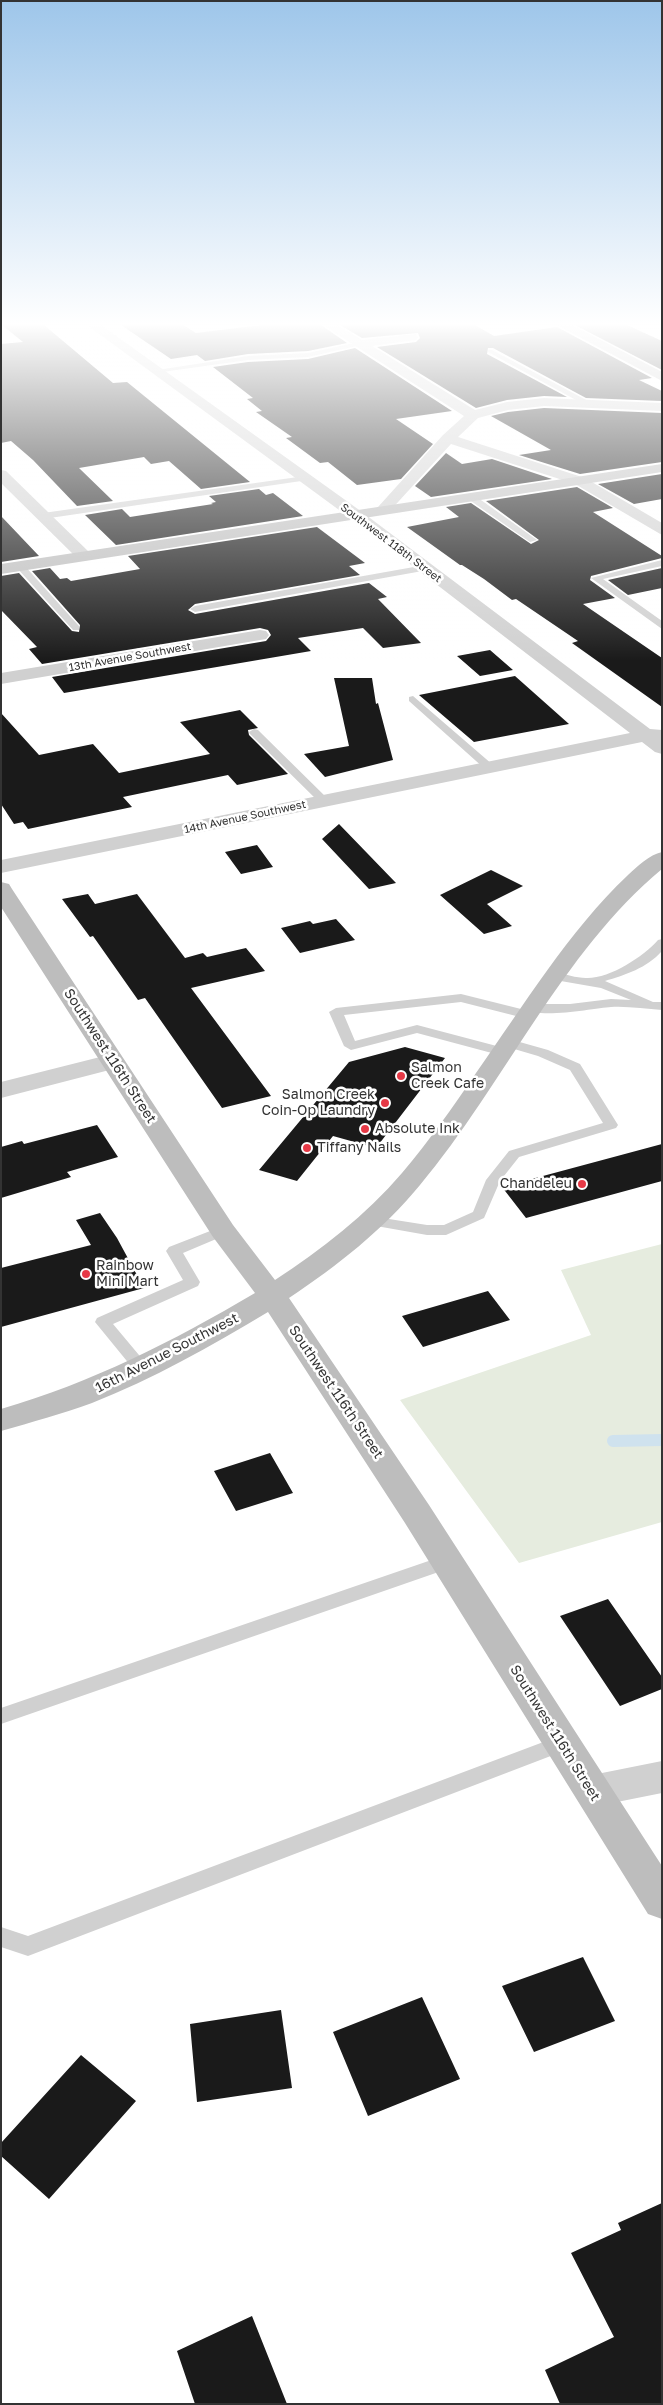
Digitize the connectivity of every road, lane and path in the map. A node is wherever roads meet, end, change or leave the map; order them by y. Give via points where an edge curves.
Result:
1 (248, 437) edge
2 (448, 438) joint
3 (662, 468) edge
4 (1, 474) edge
5 (305, 478) junction
6 (580, 481) junction
7 (471, 497) junction
8 (384, 510) junction
9 (356, 515) junction
10 (43, 516) junction
11 (662, 530) edge
12 (533, 540) dead end
13 (84, 556) junction
14 (662, 563) edge
15 (20, 566) junction
16 (426, 568) junction
17 (1, 569) edge
18 (195, 609) dead end
19 (662, 626) edge
20 (76, 628) dead end
21 (260, 635) dead end
22 (1, 679) edge
23 (413, 699) dead end
24 (254, 732) dead end
25 (653, 734) edge
26 (662, 748) edge
27 (489, 767) junction
28 (324, 801) junction
29 (662, 858) edge
30 (1, 867) edge
31 (1, 889) edge
32 (662, 943) edge
33 (555, 976) junction
34 (587, 982) junction
35 (611, 1003) junction
36 (658, 1006) edge
37 (530, 1012) junction
38 (506, 1048) junction
39 (112, 1062) junction
40 (1, 1090) edge
41 (370, 1221) junction
42 (223, 1231) junction
43 (272, 1296) junction
44 (141, 1368) junction
45 (1, 1420) edge
46 (446, 1562) junction
47 (1, 1716) edge
48 (562, 1743) junction
49 (662, 1777) edge
50 (592, 1791) junction
51 (662, 1902) edge
52 (1, 1937) edge

1 - 5 street, Southwest 118th Street
2 - 6 street
2 - 8 street
3 - 6 street
4 - 10 street
5 - 9 street, Southwest 118th Street
5 - 10 lane
6 - 7 street
6 - 11 street
7 - 8 street
7 - 12 lane
8 - 9 street
9 - 13 street
9 - 16 street, Southwest 118th Street
10 - 13 street
13 - 15 street
14 - 19 lane via 596,578
15 - 17 street
15 - 20 lane
16 - 18 lane
16 - 25 street, Southwest 118th Street
21 - 22 street, 13th Avenue Southwest
23 - 27 lane
24 - 28 lane
25 - 26 street, Southwest 118th Street
25 - 27 street, 14th Avenue Southwest
27 - 28 street, 14th Avenue Southwest
28 - 30 street, 14th Avenue Southwest
29 - 33 street, 16th Avenue Southwest via 625,892 574,949
31 - 39 street, Southwest 116th Street
32 - 34 lane via 653,955 626,970
33 - 34 lane
33 - 37 street, 16th Avenue Southwest
34 - 35 lane via 595,995
34 - 36 lane
35 - 36 lane
35 - 37 lane
37 - 38 street, 16th Avenue Southwest
37 - 38 lane via 461,998 336,1012 351,1046 417,1029
38 - 41 street, 16th Avenue Southwest via 433,1152
38 - 41 lane via 543,1053 575,1067 611,1125 514,1154 493,1180 479,1215 446,1230
39 - 40 street
39 - 42 street, Southwest 116th Street via 165,1138
41 - 43 street, 16th Avenue Southwest via 314,1269
42 - 43 street, Southwest 116th Street
42 - 44 lane via 174,1251 192,1282 103,1322
43 - 44 street, 16th Avenue Southwest
43 - 46 street, Southwest 116th Street
44 - 45 street, 16th Avenue Southwest via 90,1391
46 - 47 lane
46 - 48 street, Southwest 116th Street
48 - 50 street, Southwest 116th Street
48 - 52 lane via 28,1946
49 - 50 street
50 - 51 street, Southwest 116th Street

